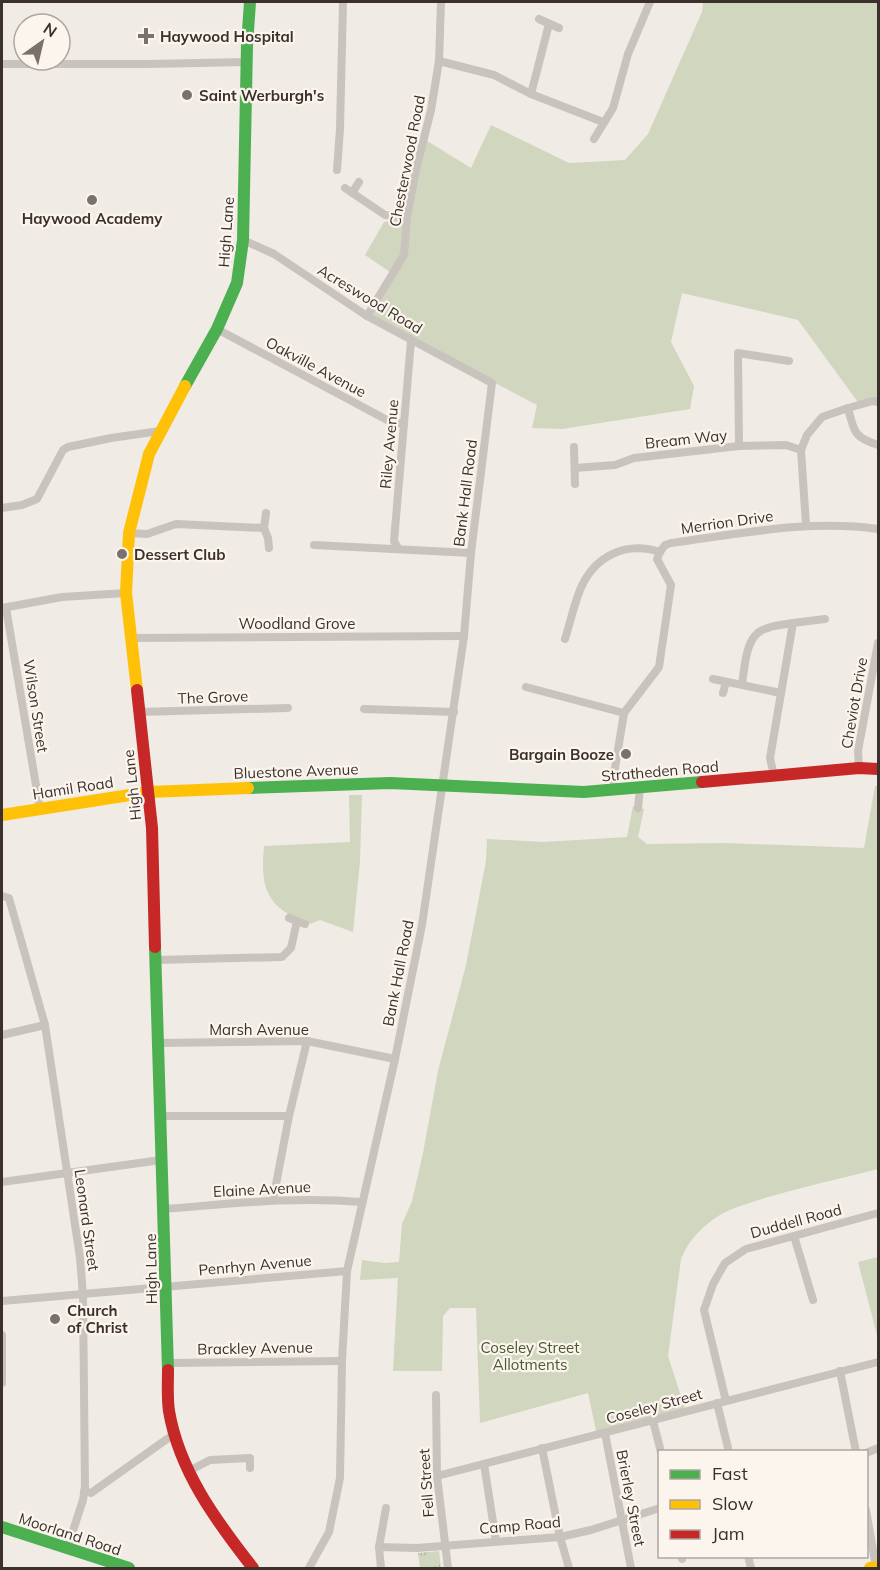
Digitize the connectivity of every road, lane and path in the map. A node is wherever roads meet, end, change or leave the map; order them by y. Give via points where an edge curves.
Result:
1 (250, 2) edge
2 (343, 2) edge
3 (441, 2) edge
4 (650, 2) edge
5 (539, 20) dead end
6 (549, 24) junction
7 (559, 28) dead end
8 (439, 61) junction
9 (247, 62) junction
10 (2, 64) edge
11 (531, 94) junction
12 (603, 122) junction
13 (594, 139) dead end
14 (337, 170) dead end
15 (358, 182) dead end
16 (407, 217) junction
17 (243, 240) junction
18 (367, 316) junction
19 (217, 330) junction
20 (411, 341) junction
21 (789, 362) dead end
22 (486, 379) joint
23 (879, 402) edge
24 (848, 408) junction
25 (404, 424) junction
26 (160, 431) junction
27 (879, 445) edge
28 (740, 446) junction
29 (574, 447) dead end
30 (801, 450) junction
31 (575, 468) junction
32 (575, 484) dead end
33 (2, 508) edge
34 (266, 513) dead end
35 (806, 525) junction
36 (264, 528) junction
37 (879, 529) edge
38 (129, 533) junction
39 (314, 545) dead end
40 (269, 548) dead end
41 (398, 548) junction
42 (660, 552) junction
43 (471, 553) junction
44 (126, 593) junction
45 (4, 608) edge
46 (825, 619) dead end
47 (793, 623) junction
48 (464, 636) junction
49 (131, 638) junction
50 (565, 639) dead end
51 (879, 643) edge
52 (876, 668) edge
53 (713, 679) dead end
54 (726, 682) junction
55 (742, 684) junction
56 (526, 687) dead end
57 (723, 693) dead end
58 (781, 693) junction
59 (288, 708) dead end
60 (364, 709) dead end
61 (139, 712) junction
62 (454, 712) junction
63 (624, 713) junction
64 (859, 768) junction
65 (879, 769) edge
66 (774, 776) junction
67 (444, 785) junction
68 (640, 788) junction
69 (614, 790) junction
70 (149, 792) junction
71 (638, 808) dead end
72 (39, 809) junction
73 (2, 815) edge
74 (5, 897) edge
75 (297, 921) dead end
76 (156, 960) junction
77 (45, 1025) junction
78 (2, 1035) edge
79 (307, 1041) junction
80 (157, 1043) junction
81 (395, 1059) junction
82 (160, 1116) junction
83 (289, 1116) junction
84 (161, 1160) junction
85 (68, 1174) junction
86 (2, 1182) edge
87 (273, 1200) junction
88 (361, 1202) junction
89 (164, 1209) junction
90 (879, 1213) edge
91 (794, 1236) junction
92 (347, 1271) junction
93 (166, 1287) junction
94 (83, 1295) junction
95 (2, 1300) edge
96 (813, 1300) dead end
97 (2, 1335) edge
98 (342, 1361) junction
99 (879, 1362) edge
100 (169, 1364) junction
101 (840, 1371) junction
102 (2, 1383) edge
103 (436, 1395) dead end
104 (722, 1402) junction
105 (653, 1421) junction
106 (604, 1433) junction
107 (174, 1434) junction
108 (542, 1448) junction
109 (660, 1450) edge
110 (729, 1450) edge
111 (856, 1450) edge
112 (484, 1464) junction
113 (250, 1468) dead end
114 (189, 1471) junction
115 (437, 1476) junction
116 (84, 1491) junction
117 (386, 1508) dead end
118 (658, 1509) edge
119 (868, 1517) edge
120 (621, 1521) junction
121 (2, 1527) edge
122 (560, 1536) junction
123 (496, 1541) junction
124 (445, 1546) junction
125 (379, 1547) junction
126 (67, 1549) junction
127 (875, 1567) edge
128 (129, 1569) edge
129 (253, 1569) edge
130 (309, 1569) edge
131 (381, 1569) edge
132 (448, 1569) edge
133 (569, 1569) edge
134 (631, 1569) edge

1 - 9 main road, High Lane
2 - 14 street
3 - 8 street, Chesterwood Road
4 - 12 street via 628,54 613,108
5 - 6 street
6 - 7 street
6 - 11 street
8 - 11 street via 494,75
8 - 16 street, Chesterwood Road
9 - 10 street
9 - 17 main road, High Lane
11 - 12 street
12 - 13 street
15 - 16 street via 349,190 385,215
16 - 18 street, Chesterwood Road via 404,255
17 - 18 street, Acreswood Road via 274,254
17 - 19 main road, High Lane via 237,283
18 - 20 street, Acreswood Road
19 - 25 street, Oakville Avenue via 389,421
19 - 26 main road, High Lane
20 - 22 street, Acreswood Road
20 - 25 street, Riley Avenue
21 - 28 street via 738,353
22 - 43 street, Bank Hall Road via 492,382
23 - 24 street
24 - 27 street via 855,433
24 - 30 street via 822,417
25 - 41 street, Riley Avenue via 394,541
26 - 33 street via 68,447 37,499
26 - 38 main road, High Lane via 149,454
28 - 30 street, Bream Way via 786,445
28 - 31 street, Bream Way
29 - 31 street
30 - 35 street
31 - 32 street
34 - 36 street
35 - 37 street, Merrion Drive
35 - 42 street, Merrion Drive via 671,543
36 - 38 street via 176,524 147,534
36 - 40 street
38 - 44 main road, High Lane
39 - 41 street
41 - 43 street
42 - 50 street, Merrion Drive via 622,549 602,561 588,574 580,590
42 - 63 street via 657,559 671,585 659,667
43 - 48 street, Bank Hall Road
44 - 45 street via 62,597
44 - 49 main road, High Lane
45 - 72 street, Wilson Street
46 - 47 street
47 - 55 street via 757,632
47 - 58 street
48 - 49 street, Woodland Grove
48 - 62 street, Bank Hall Road
49 - 61 main road, High Lane
51 - 52 street, Cheviot Drive
52 - 64 street, Cheviot Drive via 858,751
53 - 54 street
54 - 55 street
54 - 57 street
55 - 58 street
56 - 63 street
58 - 66 street via 770,758
59 - 61 street, The Grove
60 - 62 street
61 - 70 main road, High Lane
62 - 67 street, Bank Hall Road
63 - 69 street
64 - 65 main road, Stratheden Road
64 - 66 main road, Stratheden Road
66 - 68 main road, Stratheden Road
67 - 69 main road, Stratheden Road
67 - 70 main road, Bluestone Avenue via 323,784
67 - 81 street, Bank Hall Road
68 - 69 main road, Stratheden Road
68 - 71 street
70 - 72 main road, Hamil Road
70 - 76 main road, High Lane
72 - 73 main road, Hamil Road
74 - 77 street, Leonard Street
75 - 76 street via 291,948 282,957
76 - 80 main road, High Lane
77 - 78 street
77 - 85 street, Leonard Street
79 - 80 street, Marsh Avenue
79 - 81 street, Marsh Avenue
79 - 83 street
80 - 82 main road, High Lane
81 - 88 street, Bank Hall Road
82 - 83 street
82 - 84 main road, High Lane
83 - 87 street
84 - 85 street
84 - 89 main road, High Lane
85 - 86 street
85 - 94 street, Leonard Street
87 - 88 street, Elaine Avenue
87 - 89 street, Elaine Avenue
88 - 92 street, Bank Hall Road
89 - 93 main road, High Lane
90 - 91 street, Duddell Road
91 - 96 street
91 - 104 street, Duddell Road via 746,1249 725,1263 712,1284 704,1310
92 - 93 street, Penrhyn Avenue
92 - 98 street, Bank Hall Road
93 - 94 street, Penrhyn Avenue
93 - 100 main road, High Lane
94 - 95 street, Penrhyn Avenue
94 - 116 street, Leonard Street
97 - 102 street
98 - 100 street, Brackley Avenue
98 - 130 street, Bank Hall Road via 340,1478 329,1532
99 - 101 street, Coseley Street
100 - 107 main road, High Lane via 169,1409
101 - 104 street, Coseley Street
101 - 111 street
103 - 115 street, Fell Street
104 - 105 street, Coseley Street
104 - 110 street, Duddell Road
105 - 106 street, Coseley Street
105 - 109 street
106 - 108 street, Coseley Street
106 - 120 street, Brierley Street
107 - 114 main road, High Lane
107 - 116 street via 91,1493
108 - 112 street, Coseley Street
108 - 122 street
112 - 115 street, Coseley Street
112 - 123 street
113 - 114 street via 250,1458 210,1460
114 - 129 main road, High Lane
115 - 124 street, Fell Street
116 - 126 street, Leonard Street
117 - 125 street
118 - 120 street, Camp Road
119 - 127 street
120 - 122 street, Camp Road
120 - 134 street, Brierley Street
121 - 126 main road, Moorland Road
122 - 123 street, Camp Road
122 - 133 street
123 - 124 street, Camp Road
124 - 125 street, Camp Road
124 - 132 street, Fell Street
125 - 131 street
126 - 128 main road, Moorland Road

